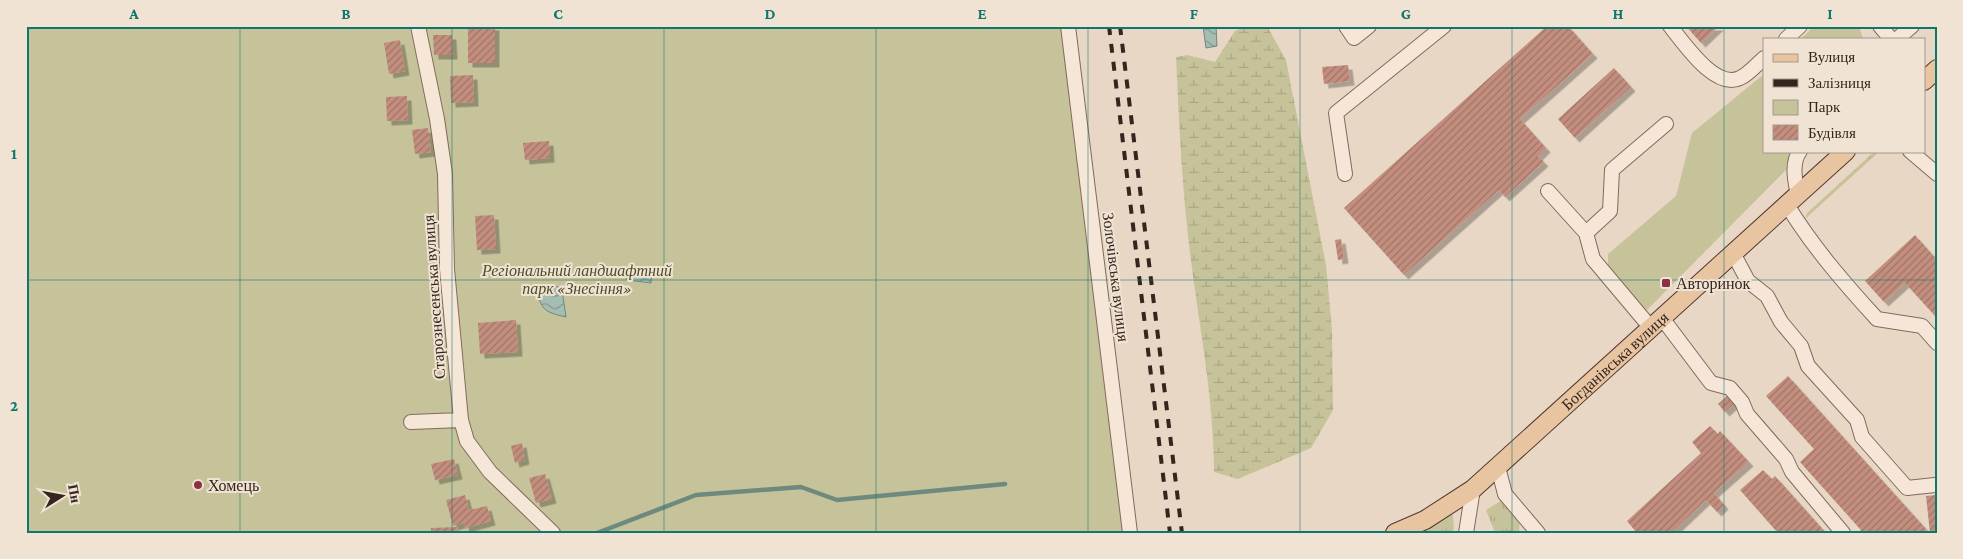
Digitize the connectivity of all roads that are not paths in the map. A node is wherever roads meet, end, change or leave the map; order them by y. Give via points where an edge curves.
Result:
1 (418, 26) edge
2 (1068, 26) edge
3 (1346, 26) edge
4 (1370, 26) edge
5 (1444, 26) edge
6 (1670, 26) edge
7 (1800, 26) edge
8 (1880, 26) edge
9 (1912, 26) edge
10 (1787, 38) edge
11 (1890, 38) edge
12 (1898, 38) edge
13 (1763, 59) edge
14 (1937, 69) edge
15 (1926, 79) edge
16 (1666, 124) dead end
17 (1799, 152) edge
18 (1845, 152) edge
19 (1911, 152) edge
20 (1345, 174) dead end
21 (1937, 174) edge
22 (1548, 190) dead end
23 (1792, 200) junction
24 (1586, 233) junction
25 (1733, 253) junction
26 (1656, 323) junction
27 (1937, 342) edge
28 (461, 420) junction
29 (411, 422) dead end
30 (1498, 467) junction
31 (1934, 484) dead end
32 (1473, 489) junction
33 (553, 533) edge
34 (1130, 533) edge
35 (1395, 533) edge
36 (1466, 533) edge
37 (1538, 533) edge
38 (1843, 533) edge

1 - 28 street, Старознесенська вулиця via 445,174 449,298
2 - 34 street, Золочівська вулиця
3 - 4 street via 1354,38
5 - 20 street via 1336,113
6 - 13 street via 1710,72 1721,79 1741,78
7 - 10 street
8 - 11 street
9 - 12 street
14 - 15 main road
16 - 24 street via 1612,170 1610,211
17 - 23 street via 1796,156
18 - 23 main road, Богданівська вулиця
19 - 21 street
22 - 24 street
23 - 25 main road, Богданівська вулиця
23 - 27 street via 1803,231 1835,273 1877,319 1922,326
24 - 26 street via 1593,259
25 - 26 main road, Богданівська вулиця
25 - 31 street via 1748,280 1767,296 1781,322 1802,346 1808,366 1857,420 1862,437 1907,488
26 - 30 main road, Богданівська вулиця
26 - 38 street via 1711,383 1730,388 1747,414 1786,459 1792,472
28 - 29 street
28 - 33 street, Старознесенська вулиця via 468,441 490,472
30 - 32 main road, Богданівська вулиця
30 - 37 street via 1505,494
32 - 35 main road, Богданівська вулиця via 1425,520
32 - 36 street

